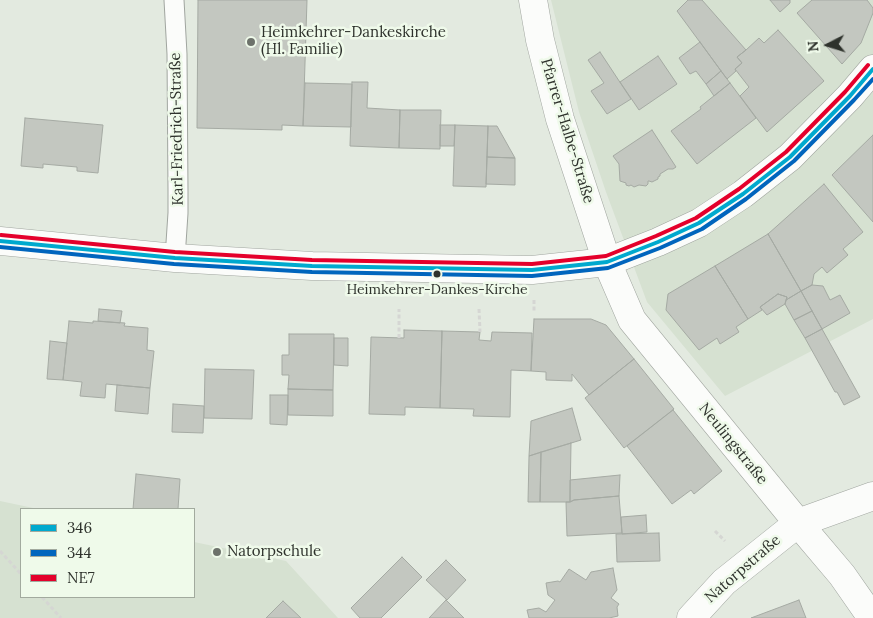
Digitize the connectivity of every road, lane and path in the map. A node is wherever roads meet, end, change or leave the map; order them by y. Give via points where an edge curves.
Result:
1 (174, 0) edge
2 (533, 0) edge
3 (873, 69) edge
4 (0, 241) edge
5 (175, 258) junction
6 (607, 262) junction
7 (399, 309) dead end
8 (479, 310) dead end
9 (480, 332) dead end
10 (399, 338) dead end
11 (873, 496) edge
12 (798, 523) junction
13 (0, 551) edge
14 (20, 573) edge
15 (43, 598) edge
16 (61, 618) edge
17 (691, 618) edge
18 (872, 618) edge

1 - 5 lane, Karl-Friedrich-Straße via 178,191
2 - 6 street, Pfarrer-Halbe-Straße via 560,118
3 - 6 street via 790,157 743,194 699,223
4 - 5 street
5 - 6 street via 312,266 519,270
6 - 12 street, Neulingstraße via 632,320
7 - 10 path
8 - 9 path
11 - 12 street, Natorpstraße
12 - 17 street, Natorpstraße via 724,582
12 - 18 street, Neulingstraße via 842,575
13 - 14 path
15 - 16 path

